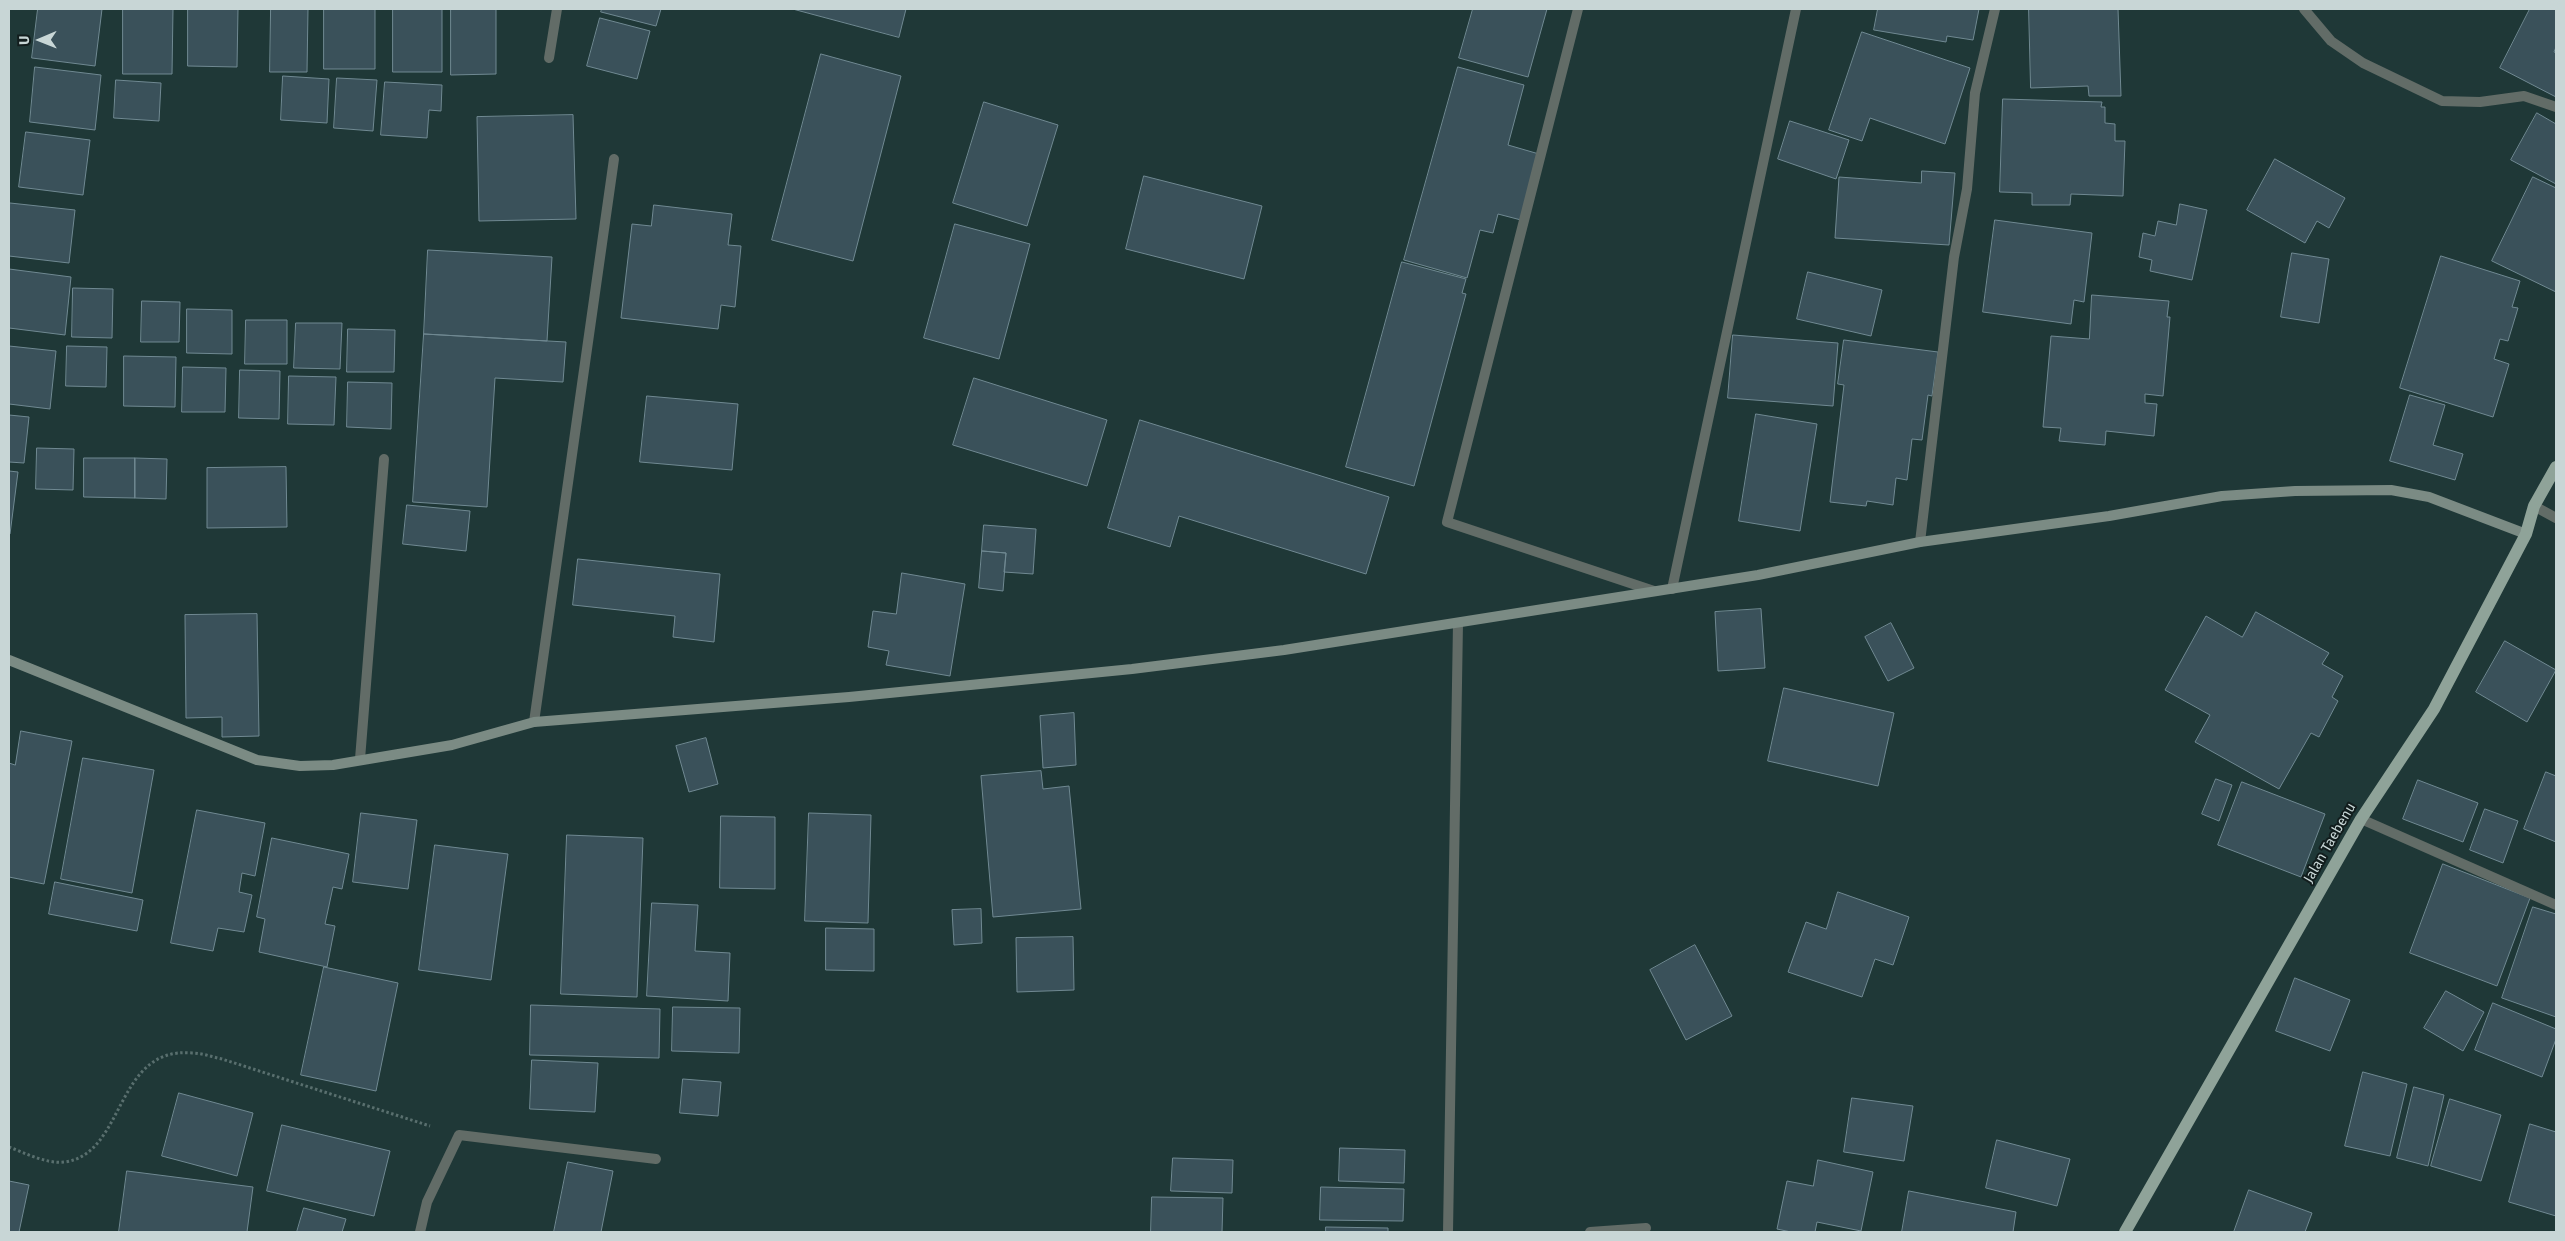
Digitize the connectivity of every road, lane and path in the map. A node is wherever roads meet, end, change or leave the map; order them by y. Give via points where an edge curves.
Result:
1 (557, 9) edge
2 (1578, 9) edge
3 (1796, 9) edge
4 (1995, 9) edge
5 (2304, 9) edge
6 (548, 58) dead end
7 (2556, 107) edge
8 (614, 159) dead end
9 (384, 459) dead end
10 (2556, 467) edge
11 (2534, 506) junction
12 (2556, 518) edge
13 (2526, 534) junction
14 (1920, 542) junction
15 (1672, 588) junction
16 (1654, 591) junction
17 (1458, 623) junction
18 (9, 660) edge
19 (534, 722) junction
20 (360, 759) junction
21 (2361, 819) junction
22 (2556, 905) edge
23 (458, 1135) junction
24 (9, 1147) edge
25 (656, 1160) dead end
26 (1646, 1228) dead end
27 (420, 1232) edge
28 (1448, 1232) edge
29 (1590, 1232) edge
30 (2125, 1232) edge

1 - 6 street
2 - 16 street via 1448,522
3 - 15 street
4 - 14 street via 1975,93 1967,189 1954,257
5 - 7 street via 2332,41 2363,64 2442,101 2480,102 2524,96
8 - 19 street
9 - 20 street
10 - 11 main road, Jalan Taebenu
11 - 12 street
11 - 13 main road, Jalan Taebenu
13 - 14 street via 2429,497 2391,490 2295,491 2222,496 2109,516
13 - 21 main road, Jalan Taebenu via 2434,709
14 - 15 street via 1758,575
15 - 16 street
16 - 17 street
17 - 19 street via 1132,669 849,697
17 - 28 street
18 - 20 street via 257,760 300,766 334,765
19 - 20 street via 452,745
21 - 22 street
21 - 30 main road, Jalan Taebenu
23 - 24 path via 222,1059 191,1052 164,1056 147,1066 130,1084 98,1143 78,1159 48,1160
23 - 25 street
23 - 27 street via 427,1202
26 - 29 street

